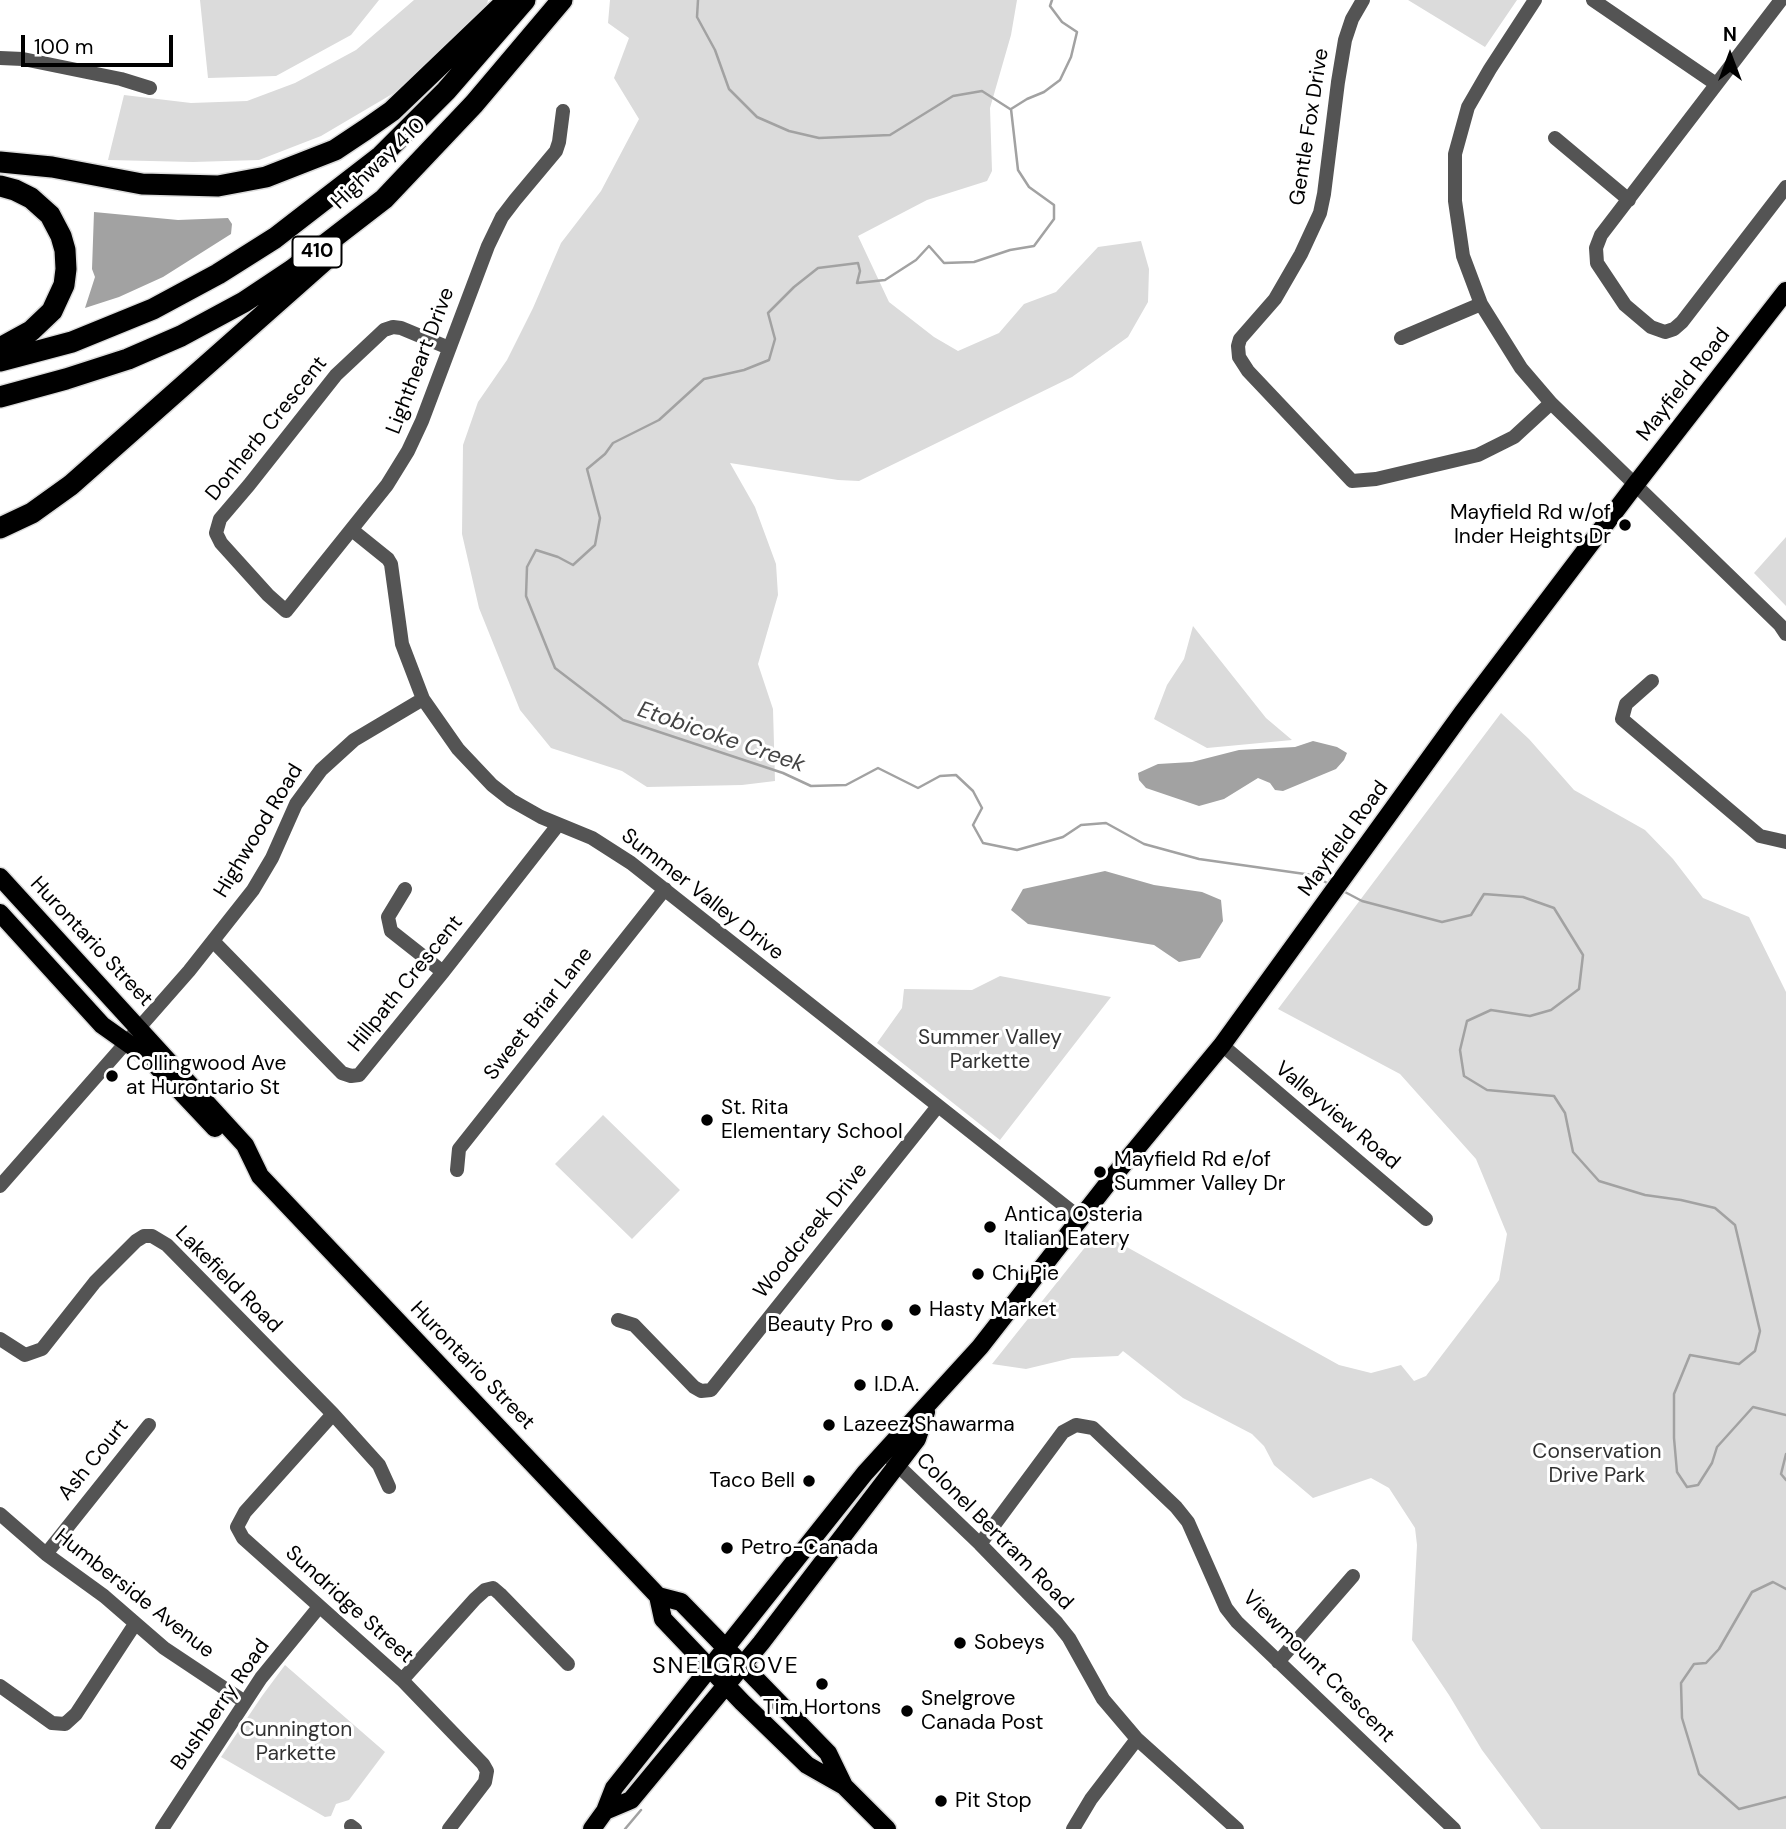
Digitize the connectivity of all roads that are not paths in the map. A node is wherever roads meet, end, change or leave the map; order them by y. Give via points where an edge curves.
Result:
1 (508, 0) edge
2 (525, 0) edge
3 (562, 0) edge
4 (1363, 0) edge
5 (1535, 0) edge
6 (1594, 0) edge
7 (1781, 0) edge
8 (0, 58) edge
9 (1716, 84) junction
10 (150, 88) dead end
11 (563, 111) dead end
12 (1555, 138) dead end
13 (0, 162) edge
14 (0, 186) edge
15 (1786, 187) edge
16 (384, 199) junction
17 (1629, 200) junction
18 (1786, 291) edge
19 (1481, 304) junction
20 (1401, 338) dead end
21 (0, 348) edge
22 (449, 348) junction
23 (0, 362) edge
24 (0, 397) edge
25 (1551, 403) junction
26 (1635, 485) junction
27 (0, 528) edge
28 (352, 530) junction
29 (286, 611) joint
30 (1786, 634) edge
31 (1652, 681) dead end
32 (423, 699) junction
33 (558, 825) junction
34 (1786, 842) edge
35 (0, 877) edge
36 (665, 889) junction
37 (405, 890) dead end
38 (19, 899) junction
39 (0, 914) edge
40 (213, 941) junction
41 (443, 972) junction
42 (139, 1027) junction
43 (125, 1042) junction
44 (1222, 1045) junction
45 (937, 1107) junction
46 (257, 1166) junction
47 (457, 1170) dead end
48 (0, 1186) edge
49 (1080, 1218) junction
50 (1426, 1219) dead end
51 (618, 1320) dead end
52 (0, 1339) edge
53 (333, 1414) junction
54 (149, 1425) dead end
55 (891, 1459) junction
56 (389, 1487) dead end
57 (0, 1514) edge
58 (980, 1544) junction
59 (46, 1554) junction
60 (1353, 1576) dead end
61 (658, 1595) junction
62 (318, 1607) junction
63 (135, 1624) junction
64 (726, 1648) junction
65 (1278, 1662) junction
66 (568, 1664) dead end
67 (742, 1665) junction
68 (710, 1668) junction
69 (402, 1680) junction
70 (726, 1684) junction
71 (0, 1686) edge
72 (245, 1702) junction
73 (1137, 1739) junction
74 (844, 1786) junction
75 (605, 1811) junction
76 (162, 1829) edge
77 (449, 1829) edge
78 (592, 1829) edge
79 (887, 1829) edge
80 (1073, 1829) edge
81 (1237, 1829) edge
82 (1454, 1829) edge

1 - 13 highway via 374,124 335,150 266,177 218,186 142,184
2 - 23 highway, Highway 410 / 410 via 446,91 381,156 275,238 153,309 72,342
3 - 16 highway, Highway 410 / 410 via 474,104
4 - 25 street, Gentle Fox Drive via 1345,40 1320,213 1275,299 1240,339 1239,357 1352,481 1478,455 1514,437
5 - 19 street via 1468,107 1455,154 1455,201 1463,256
6 - 9 street
7 - 9 street
8 - 10 street via 23,59
9 - 17 street
11 - 22 street, Lightheart Drive via 555,151 502,218
12 - 17 street
14 - 21 highway via 31,198 50,215 61,236 66,269 51,311 31,331
15 - 17 street via 1682,322 1665,332 1651,327 1625,304 1597,263 1601,235
16 - 24 highway, Highway 410 / 410 via 292,270 181,336 66,380
16 - 27 highway via 370,220 71,485 32,513
18 - 26 main road, Mayfield Road
19 - 20 street
19 - 25 street via 1521,368
22 - 28 street, Lightheart Drive via 408,451
22 - 29 street, Donherb Crescent via 401,328 384,330 336,375 220,519 216,533 221,543
25 - 26 street
26 - 30 street
26 - 44 main road, Mayfield Road via 1458,719
28 - 29 street, Lightheart Drive
28 - 32 street, Summer Valley Drive via 391,564 402,645
31 - 34 street via 1626,704 1622,719 1760,836
32 - 33 street, Summer Valley Drive via 458,749 492,785
32 - 40 street, Highwood Road via 354,740 321,770 296,804 264,873
33 - 36 street, Summer Valley Drive via 593,838
33 - 41 street, Hillpath Crescent
35 - 38 main road, Hurontario Street
36 - 45 street, Summer Valley Drive
36 - 47 street, Sweet Briar Lane via 459,1149
37 - 41 street via 387,917 391,931
38 - 39 street
38 - 42 main road, Hurontario Street
39 - 43 main road, Hurontario Street via 102,1025
40 - 41 street, Hillpath Crescent via 342,1073 351,1076 363,1071
40 - 42 street, Highwood Road
42 - 43 street, Highwood Road
42 - 46 main road, Hurontario Street via 246,1145
43 - 46 main road, Hurontario Street via 150,1059 238,1152
43 - 48 street, Highwood Road
44 - 49 main road, Mayfield Road
44 - 50 street, Valleyview Road
45 - 49 street, Summer Valley Drive
45 - 51 street, Woodcreek Drive via 710,1390 694,1387 634,1325
46 - 61 main road, Hurontario Street via 260,1176
49 - 55 main road, Mayfield Road via 988,1338 928,1405 918,1439
52 - 53 street, Lakefield Road via 25,1355 43,1349 95,1282 136,1241 152,1236 167,1245
53 - 56 street via 379,1465
53 - 62 street, Sundridge Street via 245,1512 237,1527 243,1538
54 - 59 street, Ash Court
55 - 58 street, Colonel Bertram Road
55 - 64 main road, Mayfield Road via 865,1473
55 - 67 main road, Mayfield Road
57 - 59 street, Humberside Avenue
58 - 65 street, Viewmount Crescent via 1063,1432 1076,1425 1093,1428 1176,1507 1198,1541 1226,1608
58 - 73 street, Colonel Bertram Road via 1069,1638 1103,1699
59 - 63 street, Humberside Avenue
60 - 65 street
61 - 64 main road, Hurontario Street via 681,1602
61 - 68 main road, Hurontario Street via 663,1619
62 - 69 street, Sundridge Street
62 - 72 street, Bushberry Road
63 - 71 street via 65,1724 51,1723
63 - 72 street, Humberside Avenue
64 - 67 main road, Hurontario Street
64 - 68 main road, Mayfield Road
65 - 82 street, Viewmount Crescent
66 - 69 street via 492,1588 485,1590
67 - 70 main road, Mayfield Road
67 - 74 main road, Hurontario Street via 828,1753
68 - 70 main road, Hurontario Street
68 - 75 main road, Mayfield Road via 614,1788
69 - 77 street, Sundridge Street via 487,1771 482,1787
70 - 74 main road, Hurontario Street via 807,1765
70 - 75 main road, Mayfield Road via 631,1800
72 - 76 street, Bushberry Road
73 - 80 street
73 - 81 street, Colonel Bertram Road
74 - 79 main road, Hurontario Street
75 - 78 main road, Mayfield Road

